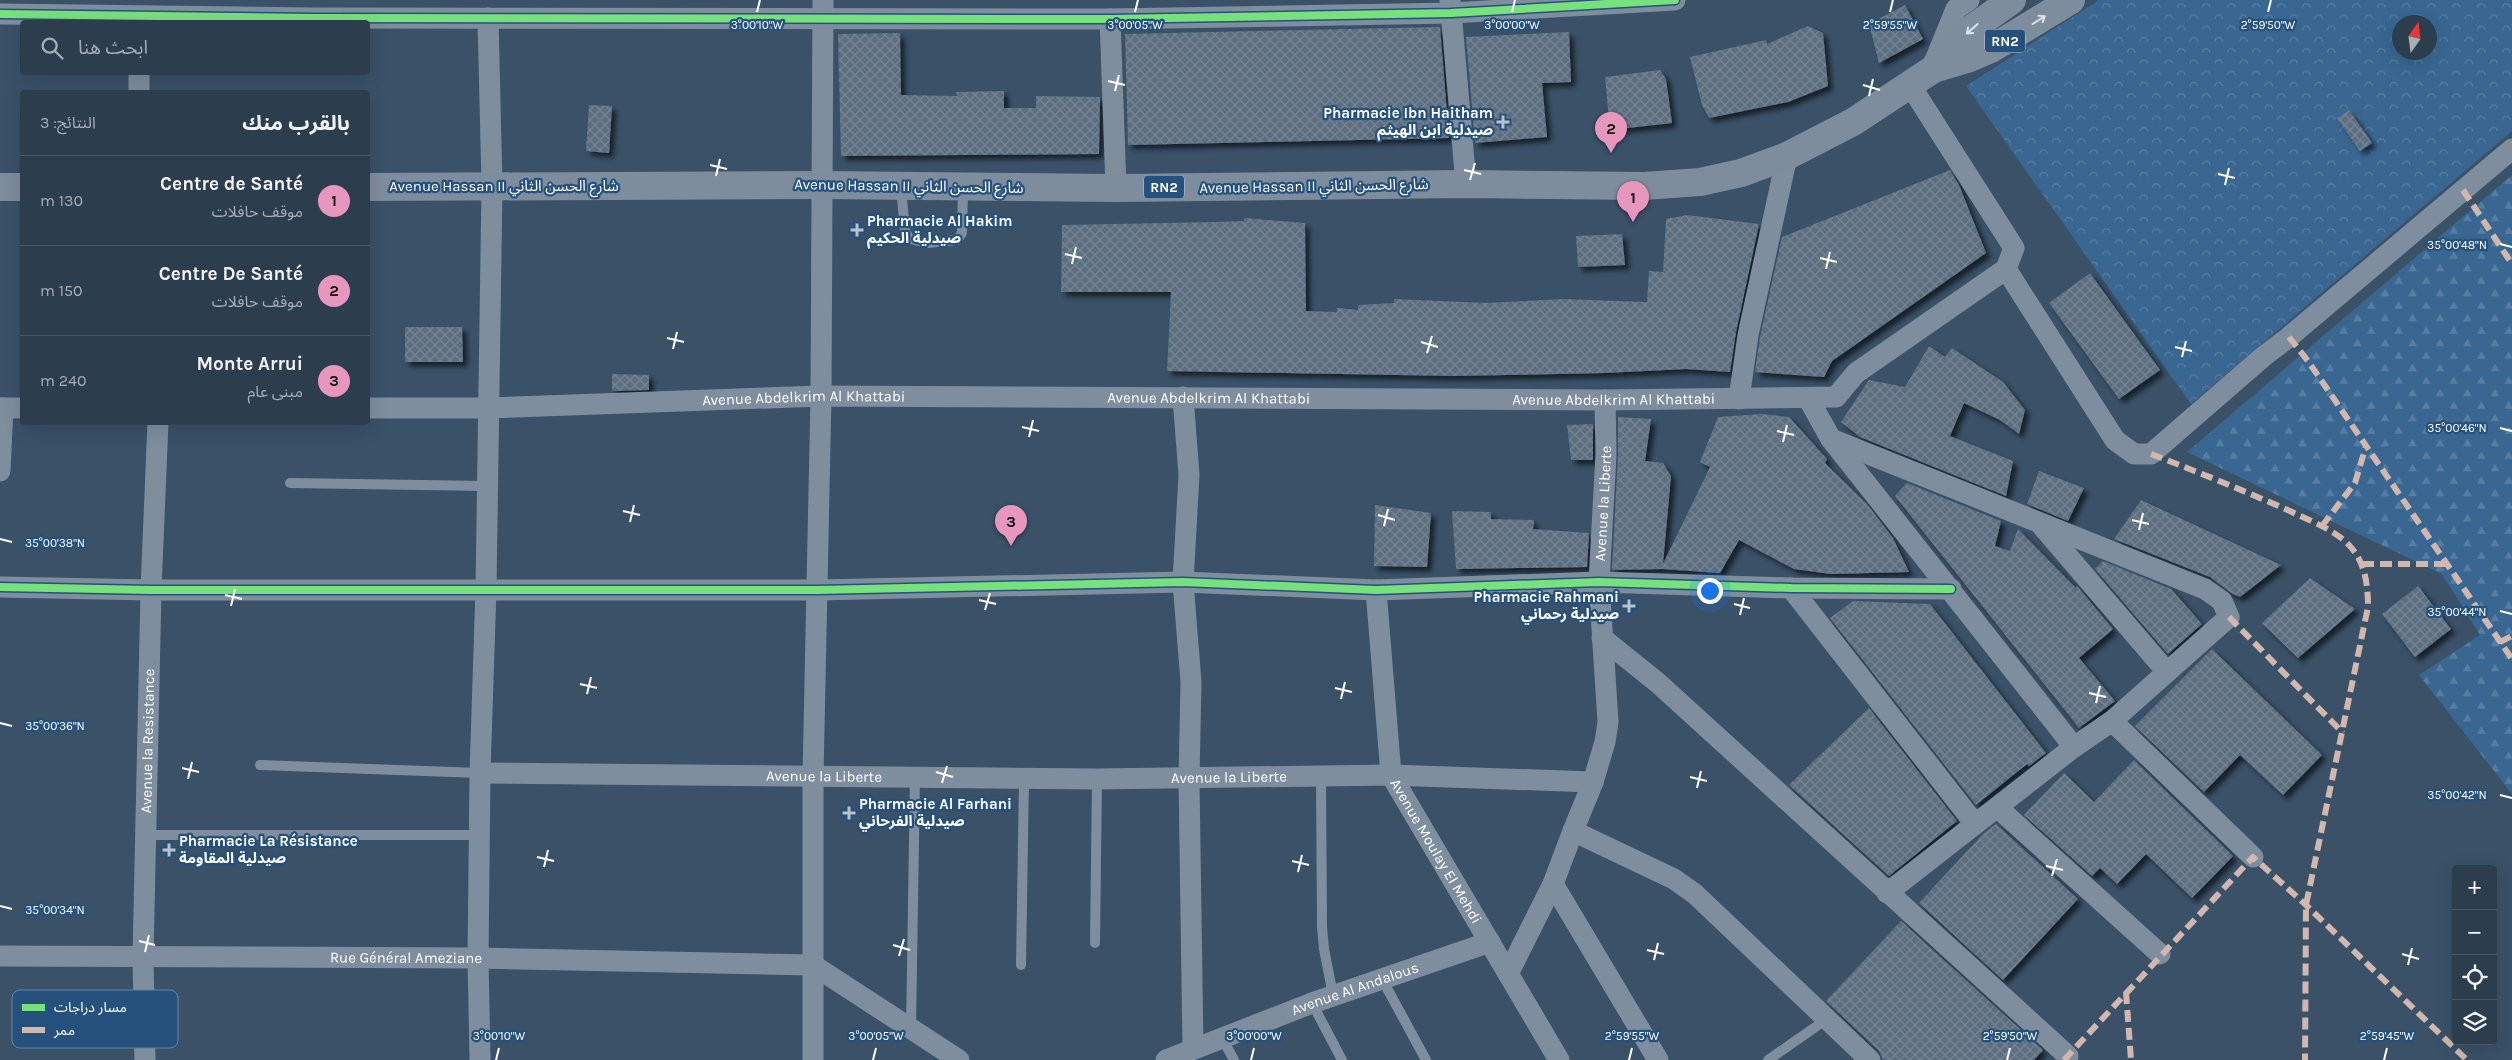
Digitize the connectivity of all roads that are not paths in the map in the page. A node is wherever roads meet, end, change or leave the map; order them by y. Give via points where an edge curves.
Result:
1 (1675, 0) edge
2 (1969, 0) edge
3 (2012, 0) edge
4 (2071, 0) edge
5 (1450, 7) edge
6 (216, 8) edge
7 (1348, 8) edge
8 (822, 9) edge
9 (139, 12) edge
10 (1101, 13) edge
11 (0, 14) edge
12 (488, 18) junction
13 (139, 75) edge
14 (1921, 77) junction
15 (139, 90) edge
16 (2512, 149) edge
17 (1787, 156) junction
18 (1466, 184) junction
19 (822, 185) junction
20 (370, 186) edge
21 (492, 186) junction
22 (0, 187) edge
23 (20, 187) edge
24 (901, 187) junction
25 (963, 187) junction
26 (1116, 188) junction
27 (2006, 269) junction
28 (820, 396) junction
29 (1183, 397) junction
30 (1808, 398) junction
31 (1739, 399) junction
32 (1605, 400) junction
33 (8, 408) edge
34 (370, 408) edge
35 (487, 408) junction
36 (158, 425) edge
37 (1831, 439) junction
38 (0, 471) edge
39 (290, 483) dead end
40 (487, 486) junction
41 (2040, 524) junction
42 (1183, 582) junction
43 (1599, 582) junction
44 (0, 587) edge
45 (1791, 588) junction
46 (1951, 589) junction
47 (151, 590) junction
48 (486, 590) junction
49 (817, 590) junction
50 (1376, 590) junction
51 (1602, 638) junction
52 (2167, 672) junction
53 (2112, 721) junction
54 (2074, 747) junction
55 (260, 765) dead end
56 (480, 773) junction
57 (1391, 775) junction
58 (1321, 776) junction
59 (813, 777) junction
60 (915, 777) junction
61 (1024, 778) junction
62 (1097, 779) junction
63 (1189, 779) junction
64 (1593, 782) junction
65 (1998, 808) junction
66 (1975, 824) junction
67 (1573, 831) junction
68 (147, 834) junction
69 (480, 835) junction
70 (2253, 857) dead end
71 (1553, 884) junction
72 (1887, 893) junction
73 (1490, 942) junction
74 (1095, 943) dead end
75 (2160, 954) dead end
76 (0, 956) edge
77 (143, 957) junction
78 (478, 958) junction
79 (813, 965) junction
80 (1021, 965) dead end
81 (1508, 974) junction
82 (1382, 978) junction
83 (144, 990) edge
84 (1333, 995) junction
85 (1312, 1003) junction
86 (1827, 1019) junction
87 (911, 1029) junction
88 (1222, 1038) junction
89 (1193, 1049) junction
90 (2068, 1056) dead end
91 (480, 1060) edge
92 (813, 1060) edge
93 (959, 1060) edge
94 (1166, 1060) edge
95 (1234, 1060) edge
96 (1342, 1060) edge
97 (1426, 1060) edge
98 (1559, 1060) edge
99 (1658, 1060) edge
100 (1768, 1060) edge
101 (1870, 1060) edge

1 - 5 street
2 - 14 street via 1956,9
3 -> 14 main road, Avenue Hassan II شارع الحسن الثاني / RN2 via 1970,30
14 -> 4 main road, Avenue Hassan II شارع الحسن الثاني / RN2 via 1991,49
5 - 7 street
5 - 18 street
6 - 9 street
6 - 12 street
7 - 10 street
8 - 10 street
8 - 12 street
8 - 19 street
9 - 11 street
10 - 26 street
12 - 21 street
13 - 15 street
14 - 17 main road, Avenue Hassan II شارع الحسن الثاني / RN2 via 1853,122
14 - 27 street via 2014,248
16 - 27 street via 2151,454 2134,454 2116,440
17 - 18 main road, Avenue Hassan II شارع الحسن الثاني / RN2 via 1741,173 1681,183 1644,186
17 - 31 street via 1748,335
18 - 26 main road, Avenue Hassan II شارع الحسن الثاني / RN2
19 - 21 main road, Avenue Hassan II شارع الحسن الثاني / RN2
19 - 24 main road, Avenue Hassan II شارع الحسن الثاني / RN2
19 - 28 street
20 - 21 main road, Avenue Hassan II شارع الحسن الثاني / RN2
21 - 35 street
22 - 23 main road
24 - 25 main road, Avenue Hassan II شارع الحسن الثاني / RN2
24 - 25 lane via 906,232 910,239 927,243 957,240 962,233
25 - 26 main road, Avenue Hassan II شارع الحسن الثاني / RN2
27 - 30 street, Avenue Abdelkrim Al Khattabi via 1856,373 1836,397
28 - 29 street, Avenue Abdelkrim Al Khattabi
28 - 35 street, Avenue Abdelkrim Al Khattabi
28 - 49 street
29 - 32 street, Avenue Abdelkrim Al Khattabi
29 - 42 street via 1189,475
30 - 31 street, Avenue Abdelkrim Al Khattabi
30 - 37 street
31 - 32 street, Avenue Abdelkrim Al Khattabi
32 - 43 street, Avenue la Liberte via 1606,454
33 - 38 street
34 - 35 street, Avenue Abdelkrim Al Khattabi
35 - 40 street
36 - 47 street, Avenue la Resistance
37 - 41 street
37 - 46 street
39 - 40 lane
40 - 48 street
41 - 52 street
41 - 52 street via 2205,589 2222,602 2230,617
42 - 49 street
42 - 50 street
42 - 63 street via 1191,682
43 - 45 street
43 - 50 street
43 - 51 street, Avenue la Liberte
44 - 47 street
45 - 46 street
45 - 66 street
46 - 54 street
47 - 48 street
47 - 68 street, Avenue la Resistance
48 - 49 street
48 - 56 street
49 - 59 street
50 - 57 street, Avenue Moulay El Mehdi
51 - 64 street, Avenue la Liberte via 1608,722
51 - 72 street via 1665,690
52 - 53 street
53 - 54 street
53 - 70 street
54 - 65 street
55 - 56 lane
56 - 59 street, Avenue la Liberte
56 - 69 street
57 - 58 street, Avenue la Liberte
57 - 64 street, Avenue la Liberte
57 - 73 street, Avenue Moulay El Mehdi
58 - 63 street, Avenue la Liberte
58 - 84 lane via 1322,927
59 - 60 street, Avenue la Liberte
59 - 79 street
60 - 61 street, Avenue la Liberte
60 - 87 lane
61 - 62 street, Avenue la Liberte
61 - 80 lane
62 - 63 street, Avenue la Liberte
62 - 74 lane
63 - 89 street
64 - 67 street
65 - 66 street
65 - 75 street
66 - 72 street
67 - 71 street
67 - 86 street via 1686,886
68 - 69 lane
68 - 77 street, Avenue la Resistance
69 - 78 street
71 - 81 street
71 - 99 street
72 - 90 street
73 - 81 street, Avenue Moulay El Mehdi
73 - 82 street, Avenue Al Andalous
76 - 77 street, Rue Général Ameziane
77 - 78 street, Rue Général Ameziane
77 - 83 street, Avenue la Resistance
78 - 79 street, Rue Général Ameziane
78 - 91 street
79 - 87 street
79 - 92 street
81 - 98 street, Avenue Moulay El Mehdi
82 - 84 street, Avenue Al Andalous
82 - 97 lane
84 - 85 street, Avenue Al Andalous
85 - 88 street, Avenue Al Andalous
85 - 96 lane
86 - 100 lane
86 - 101 street
87 - 93 street
88 - 89 street, Avenue Al Andalous
88 - 95 lane
89 - 94 street, Avenue Al Andalous

